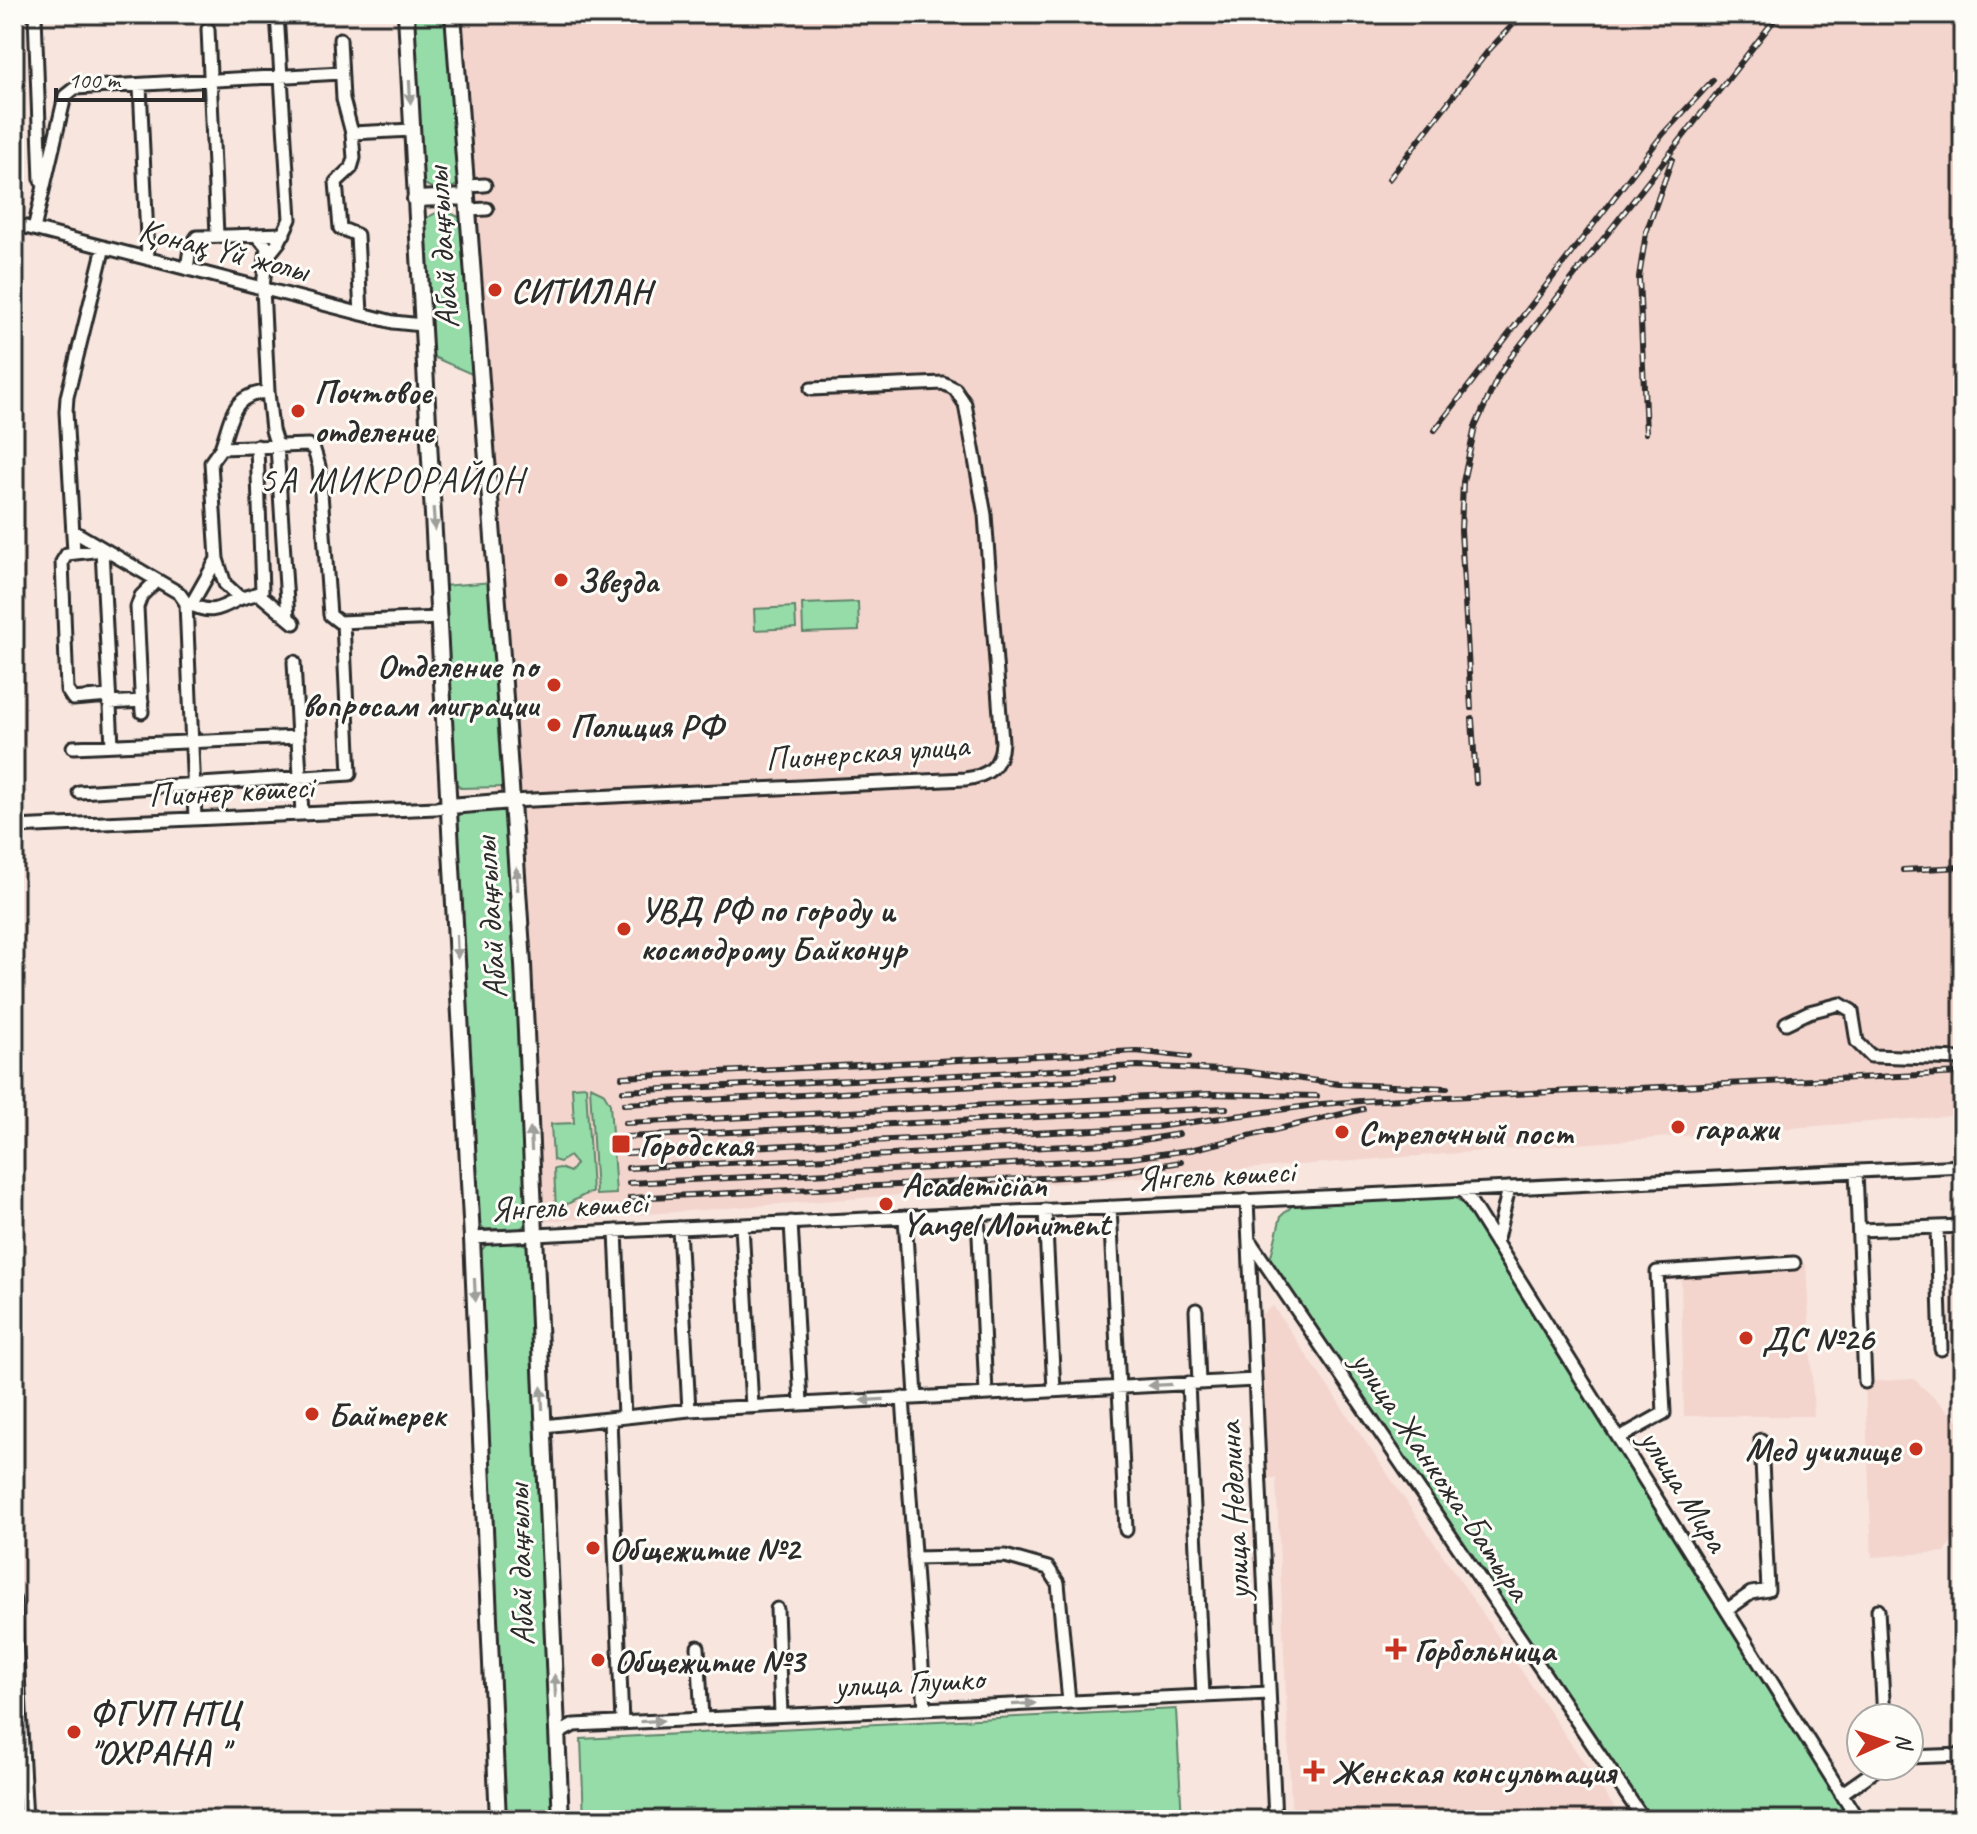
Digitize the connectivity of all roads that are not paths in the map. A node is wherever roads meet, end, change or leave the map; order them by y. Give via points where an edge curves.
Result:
1 (35, 14) edge
2 (277, 14) edge
3 (406, 14) edge
4 (453, 14) edge
5 (208, 29) dead end
6 (340, 39) dead end
7 (341, 73) junction
8 (281, 77) junction
9 (210, 82) junction
10 (140, 86) junction
11 (412, 130) junction
12 (352, 133) junction
13 (485, 185) dead end
14 (42, 193) junction
15 (467, 198) junction
16 (415, 199) junction
17 (487, 209) dead end
18 (14, 224) edge
19 (34, 229) junction
20 (284, 234) junction
21 (217, 235) junction
22 (257, 235) junction
23 (104, 247) junction
24 (267, 257) junction
25 (148, 259) junction
26 (187, 269) junction
27 (263, 288) junction
28 (361, 314) junction
29 (422, 325) junction
30 (811, 389) dead end
31 (268, 392) junction
32 (257, 446) junction
33 (277, 446) junction
34 (221, 448) junction
35 (73, 531) junction
36 (102, 550) junction
37 (74, 552) junction
38 (217, 559) junction
39 (156, 581) junction
40 (259, 594) junction
41 (240, 598) junction
42 (188, 604) junction
43 (440, 618) junction
44 (343, 622) junction
45 (294, 662) dead end
46 (109, 700) junction
47 (298, 737) junction
48 (190, 743) junction
49 (112, 745) junction
50 (73, 747) dead end
51 (300, 777) junction
52 (192, 784) junction
53 (79, 792) dead end
54 (512, 801) junction
55 (450, 806) junction
56 (302, 814) junction
57 (195, 819) junction
58 (14, 827) edge
59 (1786, 1023) dead end
60 (1963, 1059) edge
61 (1963, 1166) edge
62 (1856, 1171) junction
63 (1509, 1188) junction
64 (1463, 1190) junction
65 (1247, 1200) junction
66 (1110, 1207) junction
67 (1045, 1210) junction
68 (978, 1213) junction
69 (905, 1217) junction
70 (791, 1222) junction
71 (742, 1225) junction
72 (1963, 1226) edge
73 (1937, 1227) junction
74 (679, 1228) junction
75 (1859, 1230) junction
76 (616, 1231) junction
77 (535, 1235) junction
78 (472, 1238) junction
79 (1249, 1240) junction
80 (1496, 1243) junction
81 (1794, 1263) dead end
82 (1196, 1310) dead end
83 (1941, 1349) dead end
84 (1255, 1380) junction
85 (1865, 1382) dead end
86 (1193, 1383) junction
87 (1118, 1387) junction
88 (1054, 1390) junction
89 (986, 1394) junction
90 (916, 1397) junction
91 (903, 1398) junction
92 (801, 1403) junction
93 (752, 1407) junction
94 (689, 1410) junction
95 (624, 1416) junction
96 (610, 1419) junction
97 (544, 1426) junction
98 (1619, 1438) junction
99 (1761, 1440) dead end
100 (1126, 1530) dead end
101 (914, 1558) junction
102 (14, 1600) edge
103 (777, 1609) dead end
104 (1727, 1610) junction
105 (1878, 1610) dead end
106 (698, 1647) dead end
107 (1269, 1693) junction
108 (1203, 1696) junction
109 (1069, 1702) junction
110 (1883, 1702) edge
111 (925, 1708) junction
112 (781, 1715) junction
113 (702, 1719) junction
114 (622, 1723) junction
115 (557, 1739) junction
116 (1963, 1755) edge
117 (1925, 1756) edge
118 (1858, 1782) edge
119 (1841, 1794) junction
120 (26, 1820) edge
121 (498, 1820) edge
122 (561, 1820) edge
123 (1275, 1820) edge
124 (1644, 1820) edge
125 (1858, 1820) edge

1 - 14 street
2 - 8 street
3 -> 11 main road, Абай даңғылы
4 - 15 main road, Абай даңғылы
5 - 9 street
6 - 7 street
7 - 8 street
7 - 12 street
8 - 9 street
8 - 20 street via 290,219
9 - 10 street
9 - 21 street
10 - 14 street via 75,88 65,96
10 - 25 street
11 - 12 street
11 - 16 main road, Абай даңғылы
12 - 28 street via 351,168 336,182 340,228 357,235
13 - 15 street
14 - 19 street
15 - 16 main road
15 - 17 street
15 - 54 main road, Абай даңғылы
16 - 29 main road, Абай даңғылы
18 - 19 street, Қонақ Үй жолы
19 - 23 street, Қонақ Үй жолы
20 - 22 street
20 - 24 street
21 - 22 street
21 - 26 street via 192,241
22 - 24 street via 267,247
23 - 25 street, Қонақ Үй жолы
23 - 35 street via 67,397
24 - 27 street
25 - 26 street, Қонақ Үй жолы
26 - 27 street, Қонақ Үй жолы
27 - 28 street, Қонақ Үй жолы
27 - 31 street
28 - 29 street, Қонақ Үй жолы
29 -> 43 main road, Абай даңғылы
30 - 54 street, Пионерская улица via 943,383 965,404 985,515 1002,742 999,761 993,769 965,779
31 - 33 street
31 - 34 street via 242,399
32 - 33 street
32 - 34 street
32 - 40 street via 264,587
33 - 40 street via 291,621
33 - 44 street via 308,445 318,458 330,615
34 - 38 street via 211,462
35 - 36 street
35 - 37 street
36 - 37 street
36 - 39 street
36 - 46 street
37 - 46 street via 62,562 67,690 73,699
38 - 41 street via 225,584
38 - 42 street
39 - 42 street
39 - 46 street via 137,607 142,706
40 - 41 street
41 - 42 street via 218,611
42 - 48 street
43 - 44 street
43 - 55 main road, Абай даңғылы
44 - 51 street via 350,774
45 - 47 street
46 - 49 street
47 - 48 street
47 - 51 street
48 - 49 street
48 - 52 street
49 - 50 street
51 - 52 street
51 - 56 street
52 - 53 street
52 - 57 street
54 - 55 main road, Пионерская улица
77 -> 54 main road, Абай даңғылы
55 - 56 street, Пионер көшесі
55 -> 78 main road, Абай даңғылы
56 - 57 street, Пионер көшесі
57 - 58 street, Пионер көшесі
59 - 60 street via 1840,1004 1852,1011 1857,1042 1871,1056
61 - 62 street, Янгель көшесі
62 - 63 street, Янгель көшесі
62 - 75 street
63 - 64 street, Янгель көшесі
63 - 80 street
64 - 65 street, Янгель көшесі
64 - 80 street, улица Мира
65 - 66 street, Янгель көшесі
65 - 79 street, улица Неделина
66 - 67 street, Янгель көшесі
66 - 87 street
67 - 68 street, Янгель көшесі
67 - 88 street
68 - 69 street, Янгель көшесі
68 - 89 street
69 - 70 street, Янгель көшесі
69 - 90 street
70 - 71 street, Янгель көшесі
70 - 92 street
71 - 74 street, Янгель көшесі
71 - 93 street
72 - 73 street
73 - 75 street
73 - 83 street
74 - 76 street, Янгель көшесі
74 - 94 street
75 - 85 street
76 - 77 street, Янгель көшесі
76 - 95 street
77 - 78 street, Янгель көшесі
97 -> 77 main road, Абай даңғылы
78 -> 121 main road, Абай даңғылы
79 - 84 street, улица Неделина
79 - 124 street, улица Жанкожа-Батыра
80 - 98 street, улица Мира
81 - 98 street via 1657,1272 1664,1413
82 - 86 street
84 - 86 street
84 - 107 street, улица Неделина
86 -> 87 street
86 - 108 street
87 - 88 street
87 - 100 street
88 - 89 street
89 - 90 street
90 - 91 street
91 -> 92 street
91 - 101 street
92 - 93 street
93 - 94 street
94 - 95 street
95 - 96 street
96 - 97 street
96 - 114 street
115 -> 97 main road, Абай даңғылы
98 - 104 street, улица Мира
99 - 104 street via 1768,1590 1751,1593
101 - 109 street via 1005,1556 1048,1568 1058,1583
101 - 111 street
102 - 120 street
103 - 112 street
104 - 119 street, улица Мира
105 - 110 street
106 - 113 street
107 - 108 street, улица Глушко
107 - 123 street, улица Неделина
108 - 109 street, улица Глушко
111 -> 109 street, улица Глушко
111 - 112 street, улица Глушко
112 - 113 street, улица Глушко
114 -> 113 street, улица Глушко
114 - 115 street, улица Глушко via 574,1725
115 - 122 main road, Абай даңғылы
116 - 117 street
118 - 119 street
119 - 125 street, улица Мира

